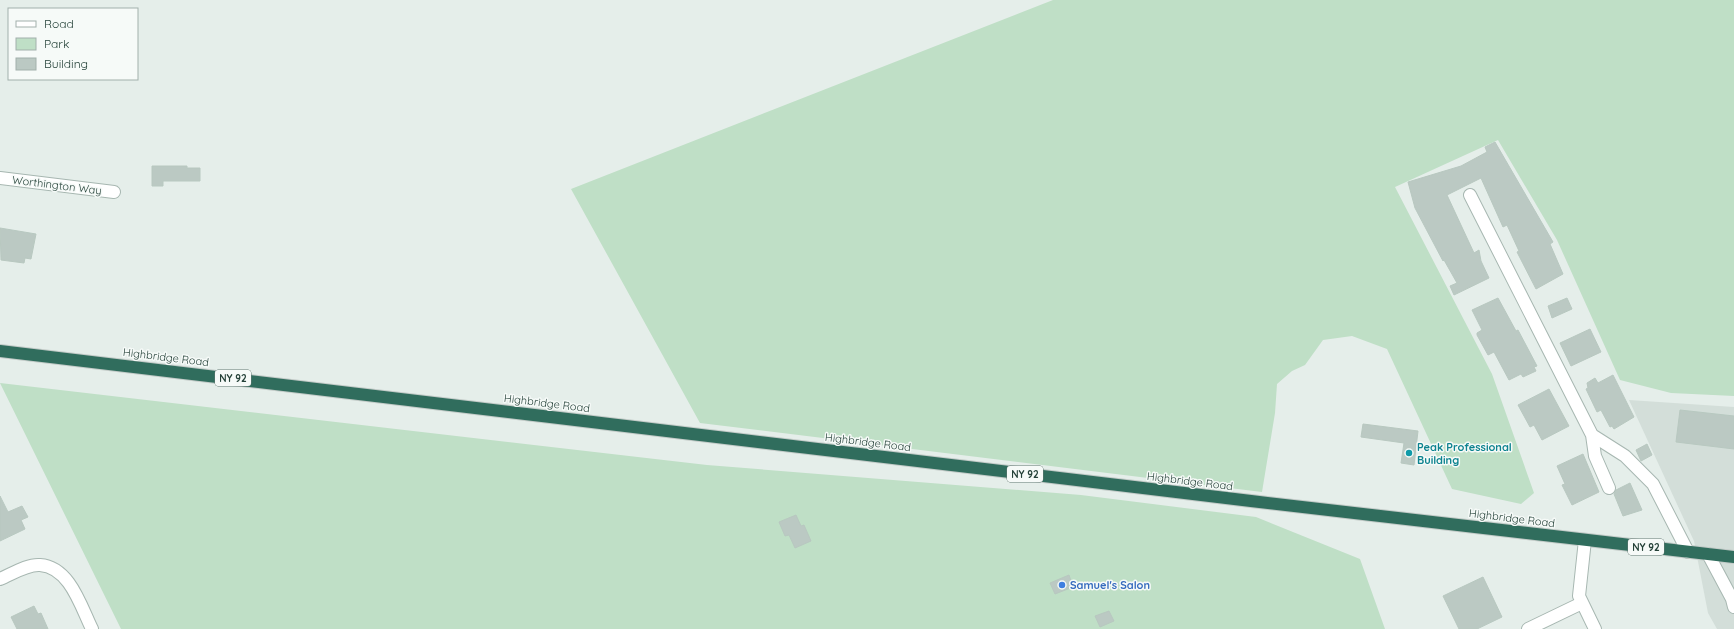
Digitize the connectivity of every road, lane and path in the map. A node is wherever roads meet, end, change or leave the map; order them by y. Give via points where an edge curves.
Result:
1 (0, 178) edge
2 (114, 192) dead end
3 (1470, 195) dead end
4 (0, 351) edge
5 (1592, 435) junction
6 (1609, 488) dead end
7 (1585, 540) junction
8 (1688, 552) junction
9 (1708, 554) junction
10 (1734, 557) edge
11 (0, 579) edge
12 (1733, 600) edge
13 (1582, 603) junction
14 (92, 629) edge
15 (1528, 629) edge
16 (1595, 629) edge

1 - 2 street, Worthington Way
3 - 5 street
4 - 7 highway, Highbridge Road / NY 92
5 - 6 street via 1595,456
5 - 8 street via 1626,456 1653,484
7 - 8 highway, Highbridge Road / NY 92
7 - 13 street via 1579,596
8 - 9 highway, Highbridge Road / NY 92
9 - 10 highway, Highbridge Road / NY 92
9 - 12 street
11 - 14 street via 40,565 52,568 62,574 72,587
13 - 15 street
13 - 16 street

